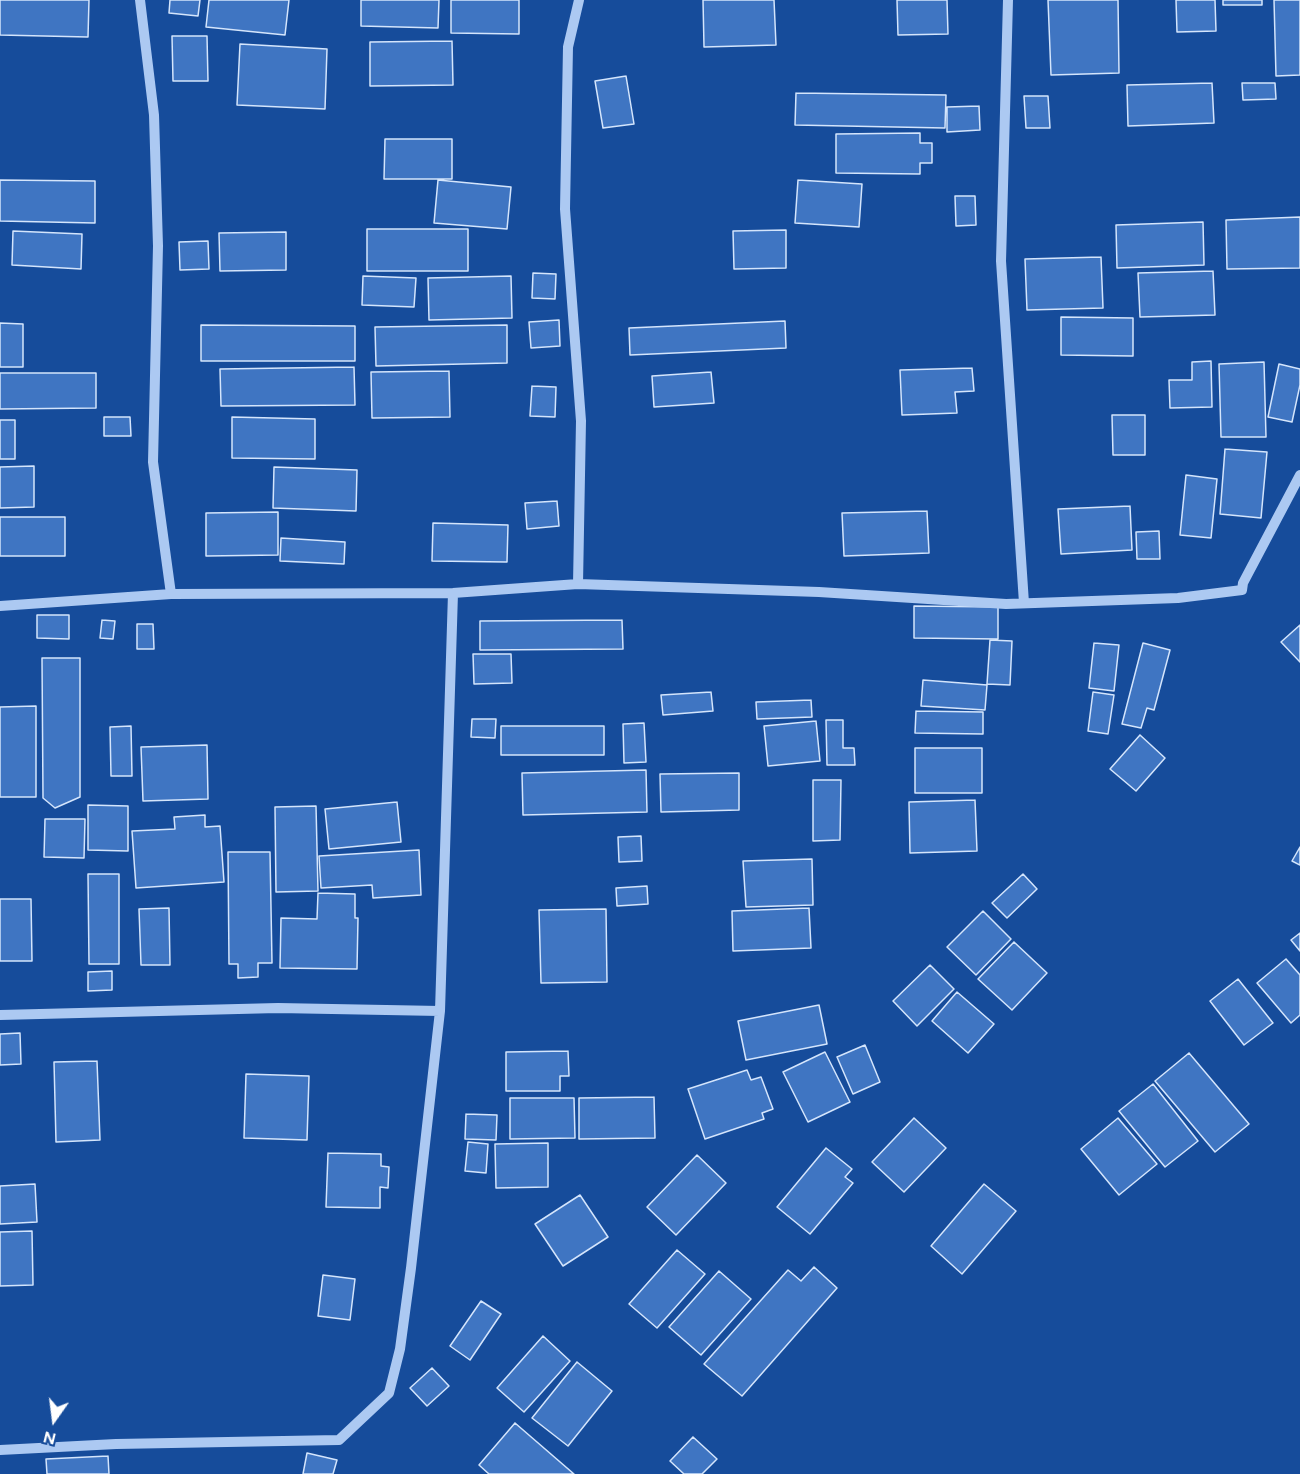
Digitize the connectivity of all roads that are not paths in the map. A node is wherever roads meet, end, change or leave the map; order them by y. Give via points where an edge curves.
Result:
1 (140, 0) edge
2 (579, 0) edge
3 (1008, 0) edge
4 (1300, 475) edge
5 (578, 584) junction
6 (453, 593) junction
7 (171, 594) junction
8 (1024, 603) junction
9 (0, 606) edge
10 (440, 1011) junction
11 (0, 1015) edge
12 (0, 1450) edge

1 - 7 street via 154,115 158,246 153,462
2 - 5 street via 568,47 564,209 581,421
3 - 8 street via 1001,261
4 - 8 street via 1242,590 1178,598
5 - 6 street
5 - 8 street
6 - 7 street
6 - 10 street
7 - 9 street
10 - 11 street via 278,1008
10 - 12 street via 411,1268 400,1349 389,1393 339,1440

